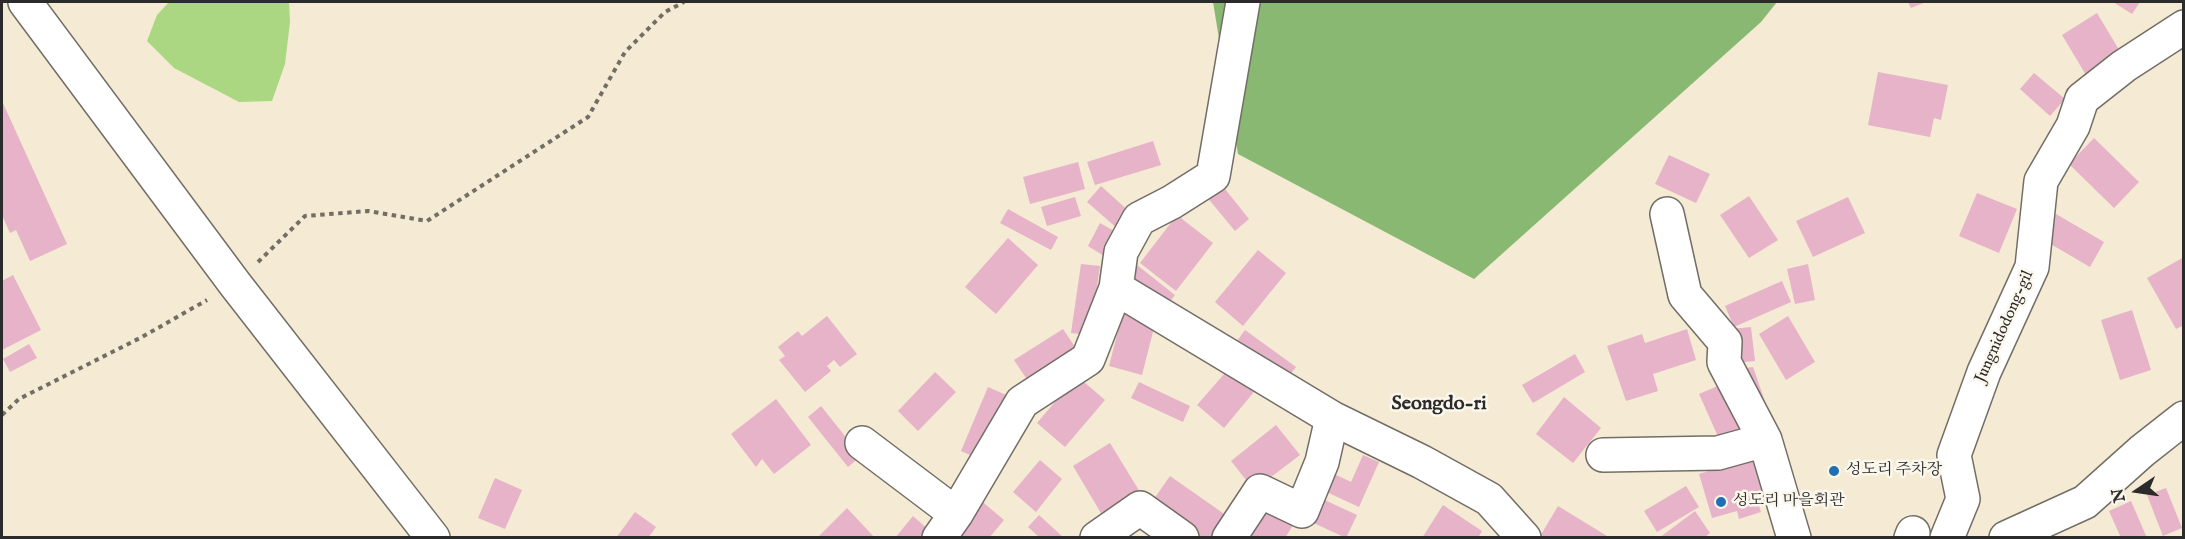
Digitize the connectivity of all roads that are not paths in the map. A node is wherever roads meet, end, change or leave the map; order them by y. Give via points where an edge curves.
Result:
1 (25, 2) edge
2 (1243, 2) edge
3 (2184, 27) edge
4 (1667, 214) dead end
5 (1116, 288) junction
6 (1332, 418) junction
7 (2184, 418) edge
8 (1765, 440) junction
9 (862, 443) dead end
10 (1603, 455) dead end
11 (948, 526) edge
12 (433, 537) edge
13 (1097, 537) edge
14 (1182, 537) edge
15 (1229, 537) edge
16 (1524, 537) edge
17 (1794, 537) edge
18 (1947, 537) edge
19 (2006, 537) edge

1 - 12 street via 235,284
2 - 5 street via 1213,176 1139,219 1121,252
3 - 18 street, Jungnidodong-gil via 2082,99 2073,126 2042,181 2032,267 1984,372 1954,455 1963,499
4 - 8 street via 1685,295 1725,342 1724,362
5 - 6 street
5 - 11 street via 1088,359 1022,402
6 - 15 street via 1322,462 1302,511 1260,491
6 - 16 street via 1489,499
7 - 19 street via 2085,502
8 - 10 street via 1718,453
8 - 17 street
9 - 11 street
13 - 14 street via 1140,508

